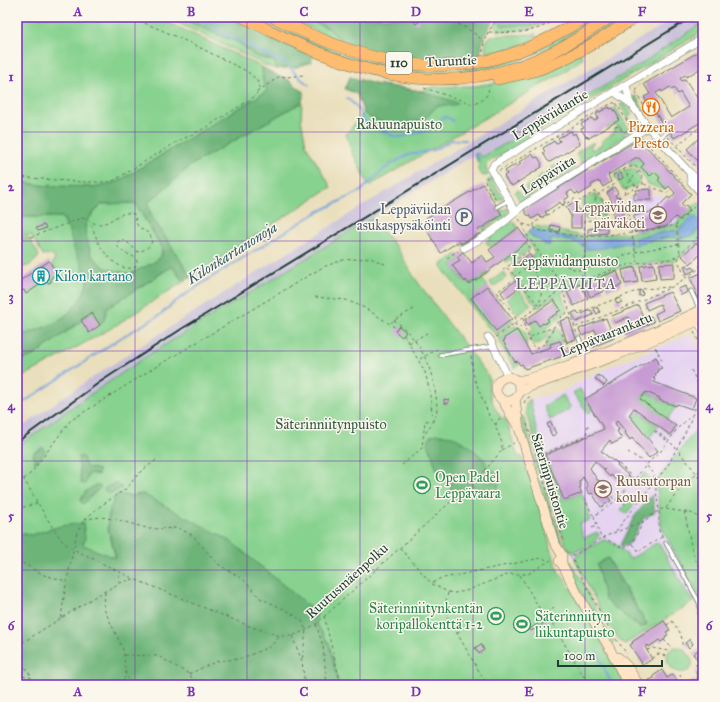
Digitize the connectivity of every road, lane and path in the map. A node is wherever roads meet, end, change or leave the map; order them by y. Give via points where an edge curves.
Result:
1 (129, 17) edge
2 (243, 17) edge
3 (273, 17) edge
4 (418, 17) edge
5 (430, 17) edge
6 (435, 17) edge
7 (499, 17) edge
8 (561, 17) edge
9 (587, 17) edge
10 (611, 17) edge
11 (636, 17) edge
12 (489, 32) junction
13 (703, 38) edge
14 (484, 42) junction
15 (484, 55) dead end
16 (303, 75) dead end
17 (473, 76) junction
18 (489, 85) dead end
19 (626, 85) junction
20 (421, 88) dead end
21 (257, 92) junction
22 (614, 92) junction
23 (630, 104) junction
24 (703, 124) edge
25 (615, 127) dead end
26 (648, 127) junction
27 (698, 128) junction
28 (669, 130) dead end
29 (635, 132) junction
30 (628, 133) dead end
31 (703, 133) edge
32 (659, 139) junction
33 (671, 152) junction
34 (662, 161) junction
35 (623, 169) junction
36 (492, 172) junction
37 (639, 172) junction
38 (690, 173) junction
39 (613, 176) dead end
40 (17, 177) edge
41 (631, 179) junction
42 (484, 180) dead end
43 (617, 183) dead end
44 (643, 184) junction
45 (703, 184) edge
46 (686, 185) dead end
47 (637, 188) junction
48 (671, 189) dead end
49 (599, 194) junction
50 (576, 198) dead end
51 (702, 198) edge
52 (509, 200) junction
53 (578, 202) dead end
54 (703, 204) edge
55 (498, 206) joint
56 (515, 213) junction
57 (593, 213) dead end
58 (628, 213) dead end
59 (90, 222) junction
60 (523, 224) junction
61 (676, 225) junction
62 (534, 226) junction
63 (703, 232) edge
64 (632, 235) junction
65 (698, 236) junction
66 (31, 237) dead end
67 (584, 237) junction
68 (703, 241) edge
69 (526, 242) dead end
70 (679, 244) junction
71 (464, 248) joint
72 (635, 252) junction
73 (680, 253) junction
74 (678, 256) junction
75 (447, 258) dead end
76 (543, 258) junction
77 (614, 259) junction
78 (703, 262) edge
79 (637, 263) junction
80 (384, 264) dead end
81 (701, 264) junction
82 (531, 265) junction
83 (703, 266) edge
84 (507, 268) junction
85 (618, 268) junction
86 (503, 270) dead end
87 (582, 270) junction
88 (515, 277) junction
89 (686, 278) junction
90 (580, 281) junction
91 (540, 282) junction
92 (672, 287) junction
93 (525, 289) junction
94 (562, 289) junction
95 (691, 291) dead end
96 (314, 297) dead end
97 (538, 305) junction
98 (414, 309) dead end
99 (569, 311) junction
100 (581, 312) dead end
101 (523, 317) junction
102 (701, 319) edge
103 (394, 320) junction
104 (517, 322) junction
105 (558, 322) junction
106 (391, 324) junction
107 (513, 324) junction
108 (396, 328) dead end
109 (553, 328) junction
110 (575, 328) junction
111 (525, 329) junction
112 (428, 333) dead end
113 (404, 336) dead end
114 (529, 338) junction
115 (579, 338) junction
116 (415, 340) junction
117 (491, 341) junction
118 (409, 343) junction
119 (566, 343) junction
120 (655, 348) dead end
121 (437, 350) dead end
122 (703, 350) edge
123 (470, 351) junction
124 (440, 355) dead end
125 (425, 357) junction
126 (571, 357) dead end
127 (419, 360) junction
128 (588, 362) junction
129 (663, 362) dead end
130 (691, 370) dead end
131 (432, 375) junction
132 (426, 377) junction
133 (508, 378) junction
134 (517, 381) junction
135 (703, 393) edge
136 (532, 395) dead end
137 (518, 396) junction
138 (502, 400) junction
139 (524, 404) dead end
140 (692, 415) junction
141 (502, 417) dead end
142 (433, 420) junction
143 (527, 422) dead end
144 (496, 425) junction
145 (588, 425) dead end
146 (519, 428) junction
147 (655, 431) dead end
148 (423, 437) junction
149 (668, 440) junction
150 (514, 443) dead end
151 (677, 449) junction
152 (502, 450) junction
153 (628, 452) dead end
154 (537, 456) junction
155 (156, 460) dead end
156 (619, 464) dead end
157 (402, 465) dead end
158 (647, 465) junction
159 (703, 465) edge
160 (17, 468) edge
161 (697, 474) junction
162 (24, 478) junction
163 (634, 479) junction
164 (654, 481) junction
165 (605, 486) dead end
166 (703, 490) edge
167 (584, 497) dead end
168 (618, 498) junction
169 (615, 501) junction
170 (39, 503) junction
171 (625, 504) dead end
172 (17, 505) edge
173 (666, 509) junction
174 (591, 512) junction
175 (659, 512) junction
176 (684, 512) junction
177 (588, 513) dead end
178 (594, 516) junction
179 (85, 519) junction
180 (703, 519) edge
181 (596, 521) junction
182 (644, 521) junction
183 (591, 523) dead end
184 (597, 526) junction
185 (592, 528) dead end
186 (616, 532) junction
187 (703, 534) edge
188 (662, 537) junction
189 (601, 538) junction
190 (632, 543) junction
191 (666, 543) joint
192 (565, 546) dead end
193 (400, 548) junction
194 (73, 549) junction
195 (561, 558) junction
196 (17, 560) edge
197 (701, 568) junction
198 (120, 572) junction
199 (520, 575) junction
200 (703, 578) edge
201 (134, 579) junction
202 (67, 581) junction
203 (119, 584) junction
204 (432, 584) junction
205 (105, 591) junction
206 (448, 592) junction
207 (556, 607) dead end
208 (546, 613) junction
209 (702, 613) edge
210 (324, 616) junction
211 (61, 618) junction
212 (316, 624) junction
213 (666, 625) dead end
214 (306, 630) junction
215 (462, 630) dead end
216 (456, 633) junction
217 (280, 636) junction
218 (292, 636) junction
219 (664, 640) dead end
220 (651, 645) dead end
221 (17, 646) edge
222 (671, 647) dead end
223 (682, 647) dead end
224 (610, 648) junction
225 (653, 648) junction
226 (647, 650) dead end
227 (668, 651) dead end
228 (627, 654) dead end
229 (124, 655) junction
230 (666, 656) dead end
231 (652, 658) dead end
232 (17, 659) edge
233 (302, 661) junction
234 (695, 665) dead end
235 (703, 665) edge
236 (189, 674) junction
237 (17, 675) edge
238 (126, 675) junction
239 (680, 676) dead end
240 (32, 678) junction
241 (41, 685) edge
242 (121, 685) edge
243 (132, 685) edge
244 (197, 685) edge
245 (305, 685) edge
246 (327, 685) edge
247 (341, 685) edge
248 (486, 685) edge
249 (589, 685) edge
250 (628, 685) edge
251 (639, 685) edge
252 (676, 685) edge

1 - 21 path via 169,33 245,70 256,80 259,88
2 - 17 main road, Turuntie / 110 via 307,48 363,69 428,79
3 - 9 main road, Turuntie / 110 via 312,37 369,57 427,66 451,66 509,55 553,36
4 - 5 path via 424,20
6 - 14 path via 455,22 474,32
7 - 12 path
8 - 12 path via 534,31
10 - 17 main road, Turuntie / 110 via 540,58 513,68
11 - 17 main road via 566,58 538,69 497,79
12 - 14 path
13 - 19 street, Leppäviidantie
14 - 15 path
16 - 21 path via 280,76
18 - 20 path via 487,96 480,103 473,104
19 - 22 street, Leppäviidantie
19 - 23 street
21 - 40 path via 254,97 207,127 175,143 113,181 82,182
22 - 23 street
22 - 36 street, Leppäviidantie via 494,164
23 - 26 street
24 - 27 path
25 - 30 path via 618,126 623,132
26 - 29 street, Leppäviita
26 - 32 street
27 - 31 path
27 - 33 path
28 - 32 lane
29 - 34 path
29 - 36 path via 616,103 612,103
29 - 56 street, Leppäviita
32 - 33 street
33 - 34 path
33 - 38 street
34 - 46 path
35 - 37 path via 635,166
35 - 39 path
35 - 41 path
36 - 52 street
37 - 41 path
37 - 44 path
38 - 45 street
38 - 51 street via 691,182
41 - 47 path
41 - 47 path via 624,194
42 - 55 path
43 - 49 path
44 - 47 path
44 - 48 path via 667,192
49 - 53 path via 596,192
49 - 57 path via 593,203
49 - 67 path via 606,218 584,221
50 - 62 path
51 - 54 path
51 - 61 path
52 - 55 lane
52 - 56 street
56 - 60 path
56 - 71 street, Leppäviita via 480,240
58 - 64 path
59 - 59 path via 98,225 124,213 134,214 136,224 150,234 150,247 138,252 125,240 119,240 117,246 120,251 134,256 137,261 136,266 128,269 108,257
59 - 66 path via 82,218
60 - 62 path
60 - 76 path via 525,232
61 - 64 path
61 - 70 path
62 - 67 path via 537,230
63 - 65 path
64 - 67 path
64 - 72 path
65 - 68 path
65 - 73 path
67 - 87 path
69 - 84 path via 531,249
70 - 72 path
70 - 73 path
71 - 75 path
72 - 77 path
72 - 79 path
73 - 74 path
74 - 79 path
74 - 89 path
76 - 82 path
76 - 87 path via 553,259 575,270
76 - 94 path
77 - 85 path
77 - 87 path
78 - 81 path
79 - 85 path
80 - 162 path via 370,258 343,260 322,267 149,371 70,422
81 - 83 path
81 - 89 path
82 - 88 path
82 - 91 path
84 - 86 path
84 - 88 path
85 - 90 path
87 - 90 path
88 - 93 path
88 - 104 path via 497,292
89 - 92 path
90 - 94 path
91 - 93 path
91 - 94 path
91 - 97 path via 541,300
92 - 100 path via 642,289
92 - 110 path
93 - 97 path
94 - 97 path
94 - 99 path
95 - 102 lane
96 - 106 path via 346,300
97 - 101 path
98 - 103 path
99 - 105 path
99 - 110 path
101 - 104 path
101 - 111 path
102 - 122 path via 694,332
102 - 128 main road, Leppävaarankatu
103 - 106 path
103 - 116 path via 408,330
104 - 107 path
105 - 109 path
105 - 119 path
106 - 108 path
107 - 111 path
107 - 117 path
109 - 114 path
109 - 114 path via 545,344 535,348
110 - 115 path
111 - 114 path
112 - 116 path
113 - 118 path
115 - 119 path
115 - 128 lane
116 - 118 path
116 - 125 path
117 - 123 lane
117 - 133 street
118 - 127 path
119 - 126 path
120 - 129 path
121 - 125 path
123 - 124 lane
123 - 144 path via 474,378 490,418
125 - 127 path
125 - 131 path
127 - 132 path
128 - 134 main road, Leppävaarankatu
128 - 137 main road, Leppävaarankatu via 529,387
130 - 135 path
131 - 132 path
131 - 142 path via 436,398 436,415
132 - 142 path
133 - 134 main road
133 - 138 main road via 502,379 497,386 497,392
134 - 137 main road via 520,386
135 - 140 path
136 - 139 path
137 - 138 main road via 508,401
137 - 146 main road, Säterinpuistontie
138 - 146 main road, Säterinpuistontie
140 - 149 path
140 - 151 path
141 - 144 path
142 - 148 path
142 - 148 path via 425,421
143 - 154 path
144 - 152 path
145 - 154 path via 586,436
146 - 195 main road, Säterinpuistontie
147 - 149 path
148 - 157 path via 422,448
149 - 151 path
149 - 158 path
150 - 152 path, Ruutusmäenpolku
151 - 161 path
151 - 164 path
152 - 193 path, Ruutusmäenpolku via 476,481
153 - 158 path
154 - 192 path
155 - 179 path via 139,473 127,488 99,506
156 - 163 path
158 - 163 path
158 - 164 path via 654,475
159 - 161 path
160 - 162 path, Ruutusmäenpolku
161 - 166 path
161 - 173 path via 678,491
162 - 170 path, Ruutusmäenpolku
163 - 168 path
164 - 175 path
164 - 186 path
165 - 169 path
167 - 174 path
168 - 169 path
168 - 171 path
169 - 178 path
170 - 172 path via 24,507
170 - 194 path, Ruutusmäenpolku via 50,525 63,542
173 - 175 path
173 - 176 path
174 - 177 path
174 - 178 path
175 - 182 path
175 - 188 path via 659,531
176 - 180 path
176 - 197 path via 692,551 696,563
178 - 181 path
179 - 194 path via 77,532
179 - 214 path via 101,517 150,529 178,528 192,535 218,564 244,580 260,598 302,620
181 - 183 path
181 - 184 path
182 - 186 path
182 - 190 path
184 - 185 path
184 - 189 path
186 - 189 path
187 - 197 path
188 - 190 path via 639,552
188 - 191 path
189 - 190 path via 623,548
189 - 195 path
191 - 209 lane via 699,602
193 - 204 path
193 - 210 path, Ruutusmäenpolku
194 - 198 path, Ruutusmäenpolku
194 - 202 path
195 - 199 path via 528,574
195 - 204 path via 541,558 438,579
195 - 224 main road, Säterinpuistontie via 578,595
195 - 228 path
196 - 202 path via 44,575
197 - 200 path
198 - 201 path, Ruutusmäenpolku
198 - 203 path
199 - 206 path via 509,574 466,591
199 - 208 path via 542,612
201 - 203 path
201 - 217 path, Ruutusmäenpolku
202 - 211 path
203 - 205 path
204 - 206 path
205 - 211 path
205 - 229 path via 104,609
206 - 216 path via 448,616
207 - 208 path
208 - 249 path
210 - 212 path, Ruutusmäenpolku
210 - 247 path
211 - 221 path
212 - 214 path, Ruutusmäenpolku
212 - 246 path via 323,646
213 - 223 path via 672,622 682,639
214 - 218 path, Ruutusmäenpolku
214 - 233 path
215 - 216 path
216 - 248 path
217 - 218 path, Ruutusmäenpolku
217 - 236 path via 270,646 255,653 217,661
218 - 233 path
219 - 222 path
220 - 225 path
224 - 250 main road, Säterinpuistontie
224 - 251 main road, Säterinpuistontie via 627,666
225 - 226 path
225 - 227 path
229 - 236 path via 158,656
229 - 238 path
230 - 231 path via 658,654
232 - 240 path
233 - 245 path
234 - 235 path
236 - 244 path
237 - 240 path
238 - 242 path
238 - 243 path
239 - 252 path via 682,680
240 - 241 path

